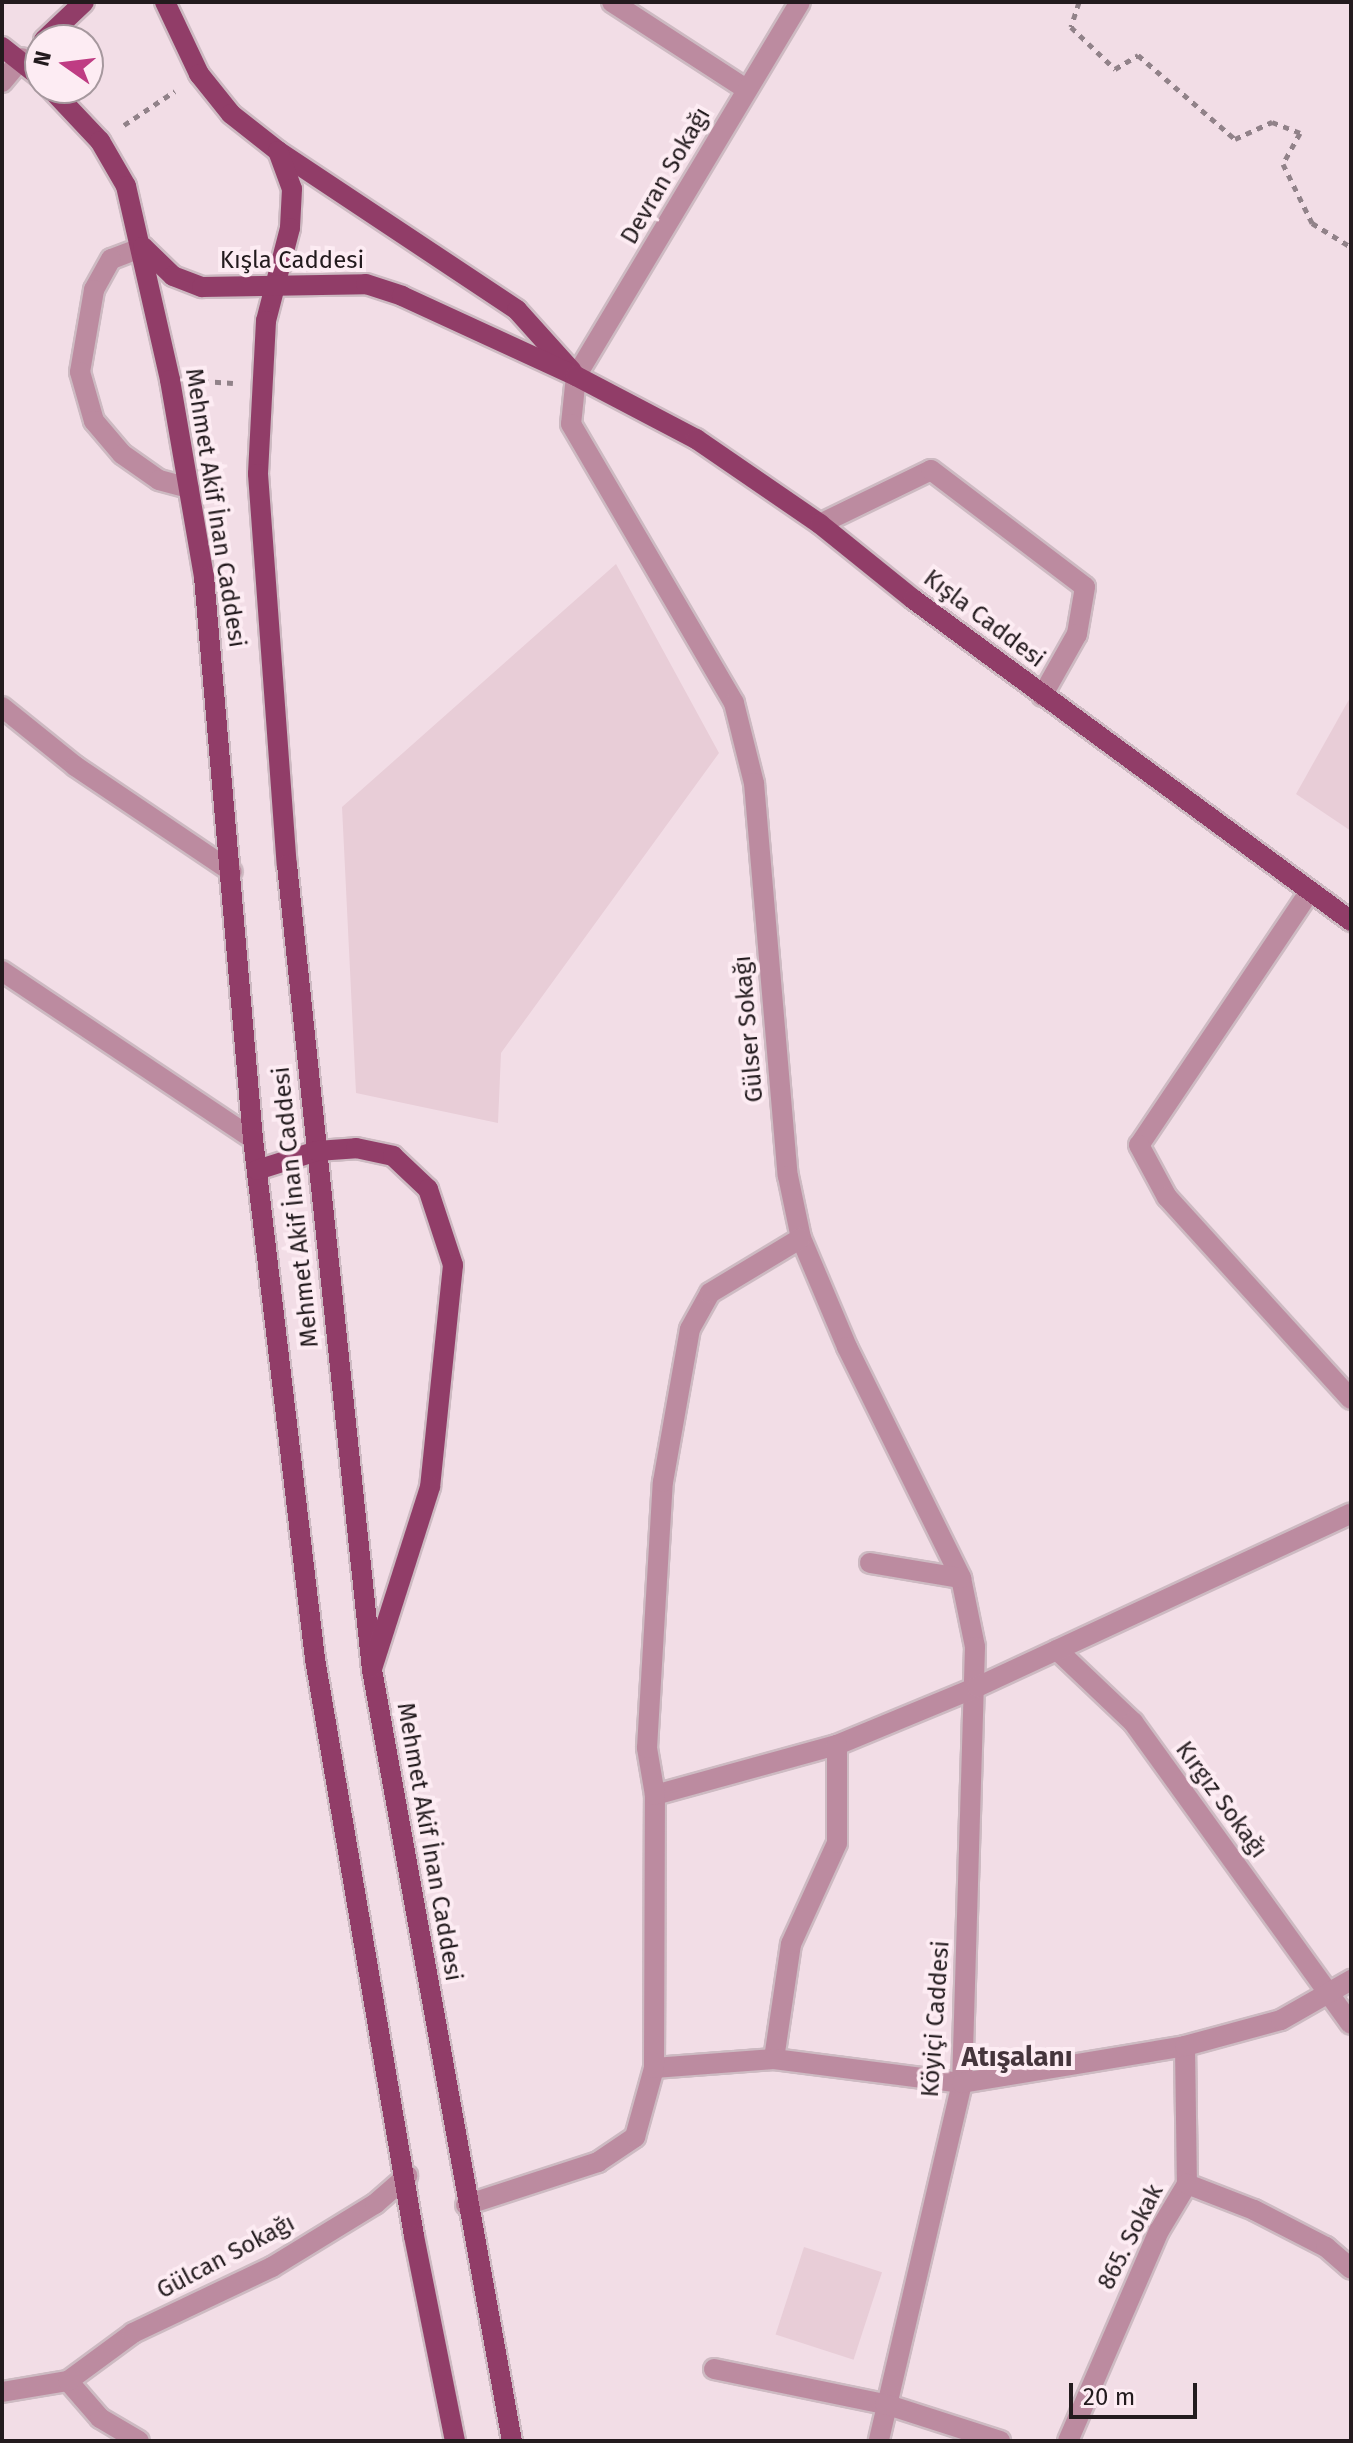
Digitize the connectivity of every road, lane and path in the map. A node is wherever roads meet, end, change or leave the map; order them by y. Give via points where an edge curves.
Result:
1 (84, 2) edge
2 (165, 2) edge
3 (612, 2) edge
4 (800, 2) edge
5 (1079, 2) edge
6 (61, 24) edge
7 (2, 47) edge
8 (22, 58) joint
9 (199, 74) junction
10 (2, 82) edge
11 (746, 89) junction
12 (65, 104) edge
13 (100, 141) junction
14 (278, 151) junction
15 (143, 247) junction
16 (1351, 247) edge
17 (274, 287) junction
18 (576, 376) junction
19 (170, 380) junction
20 (260, 384) junction
21 (189, 488) junction
22 (820, 524) junction
23 (1042, 696) junction
24 (2, 707) edge
25 (232, 872) junction
26 (1310, 891) junction
27 (1351, 921) edge
28 (2, 971) edge
29 (253, 1139) junction
30 (317, 1151) junction
31 (257, 1170) junction
32 (801, 1238) junction
33 (1351, 1399) edge
34 (1351, 1513) edge
35 (870, 1563) dead end
36 (961, 1578) junction
37 (1057, 1650) junction
38 (372, 1670) junction
39 (977, 1687) junction
40 (837, 1745) junction
41 (655, 1795) junction
42 (1351, 1980) edge
43 (1329, 1994) junction
44 (1351, 2024) edge
45 (1185, 2046) junction
46 (774, 2059) junction
47 (654, 2068) junction
48 (962, 2083) junction
49 (407, 2176) junction
50 (1187, 2184) junction
51 (466, 2205) junction
52 (1351, 2269) edge
53 (714, 2369) dead end
54 (68, 2381) junction
55 (2, 2392) edge
56 (885, 2404) junction
57 (131, 2439) edge
58 (455, 2441) edge
59 (512, 2441) edge
60 (879, 2441) edge
61 (1000, 2441) edge
62 (1068, 2441) edge

1 - 6 main road
2 - 9 main road
3 - 11 street
4 - 11 street, Devran Sokağı
5 - 16 path via 1071,27 1115,69 1138,55 1235,139 1272,122 1300,133 1283,164 1312,223
7 - 8 main road
8 - 10 street
9 - 13 path
9 - 14 main road via 231,114
11 - 18 street, Devran Sokağı
12 - 13 main road
13 - 15 main road via 126,186
14 - 17 main road, Mehmet Akif İnan Caddesi via 292,189 290,228
14 - 18 main road, Kışla Caddesi via 517,310
15 - 17 main road, Kışla Caddesi via 173,276 202,287
15 - 19 main road, Mehmet Akif İnan Caddesi
15 - 21 street via 111,259 94,290 80,372 94,421 122,454 159,480
17 - 18 main road, Kışla Caddesi via 366,284
17 - 20 main road, Mehmet Akif İnan Caddesi
18 - 22 main road, Kışla Caddesi via 696,439
18 - 32 street, Gülser Sokağı via 571,424 734,703 754,783 788,1176
19 - 20 path
19 - 21 main road, Mehmet Akif İnan Caddesi
20 - 30 main road, Mehmet Akif İnan Caddesi via 264,572
21 - 25 main road, Mehmet Akif İnan Caddesi via 204,577
22 - 23 main road, Kışla Caddesi
22 - 23 street via 931,470 1085,587 1077,634
23 - 26 main road, Kışla Caddesi
24 - 25 street via 75,766
25 - 29 main road, Mehmet Akif İnan Caddesi
26 - 27 main road, Kışla Caddesi
26 - 33 street via 1139,1145 1167,1197
28 - 29 street
29 - 31 main road, Mehmet Akif İnan Caddesi
30 - 31 main road
30 - 38 main road, Mehmet Akif İnan Caddesi
30 - 38 main road via 356,1148 393,1156 428,1189 453,1265 430,1487
31 - 49 main road, Mehmet Akif İnan Caddesi via 315,1659
32 - 36 street, Gülser Sokağı via 847,1347
32 - 41 street via 710,1293 690,1329 663,1482 647,1748
34 - 37 street
35 - 36 street
36 - 39 street, Gülser Sokağı
37 - 39 street
37 - 43 street, Kırgız Sokağı via 1133,1722
38 - 51 main road, Mehmet Akif İnan Caddesi
39 - 40 street
39 - 48 street, Köyiçi Caddesi
40 - 41 street
40 - 46 street via 837,1843 791,1944
41 - 47 street
42 - 43 street
43 - 44 street, Kırgız Sokağı
43 - 45 street via 1281,2020
45 - 48 street
45 - 50 street
46 - 47 street
46 - 48 street
47 - 51 street via 635,2137 598,2162
48 - 56 street, Köyiçi Caddesi
49 - 54 street, Gülcan Sokağı via 375,2204 323,2235 195,2306 133,2333
49 - 58 main road, Mehmet Akif İnan Caddesi
50 - 52 street, 865. Sokak via 1326,2247
50 - 62 street, 865. Sokak via 1159,2231
51 - 59 main road, Mehmet Akif İnan Caddesi
53 - 56 street
54 - 55 street
54 - 57 street via 100,2418
56 - 60 street, Köyiçi Caddesi
56 - 61 street

